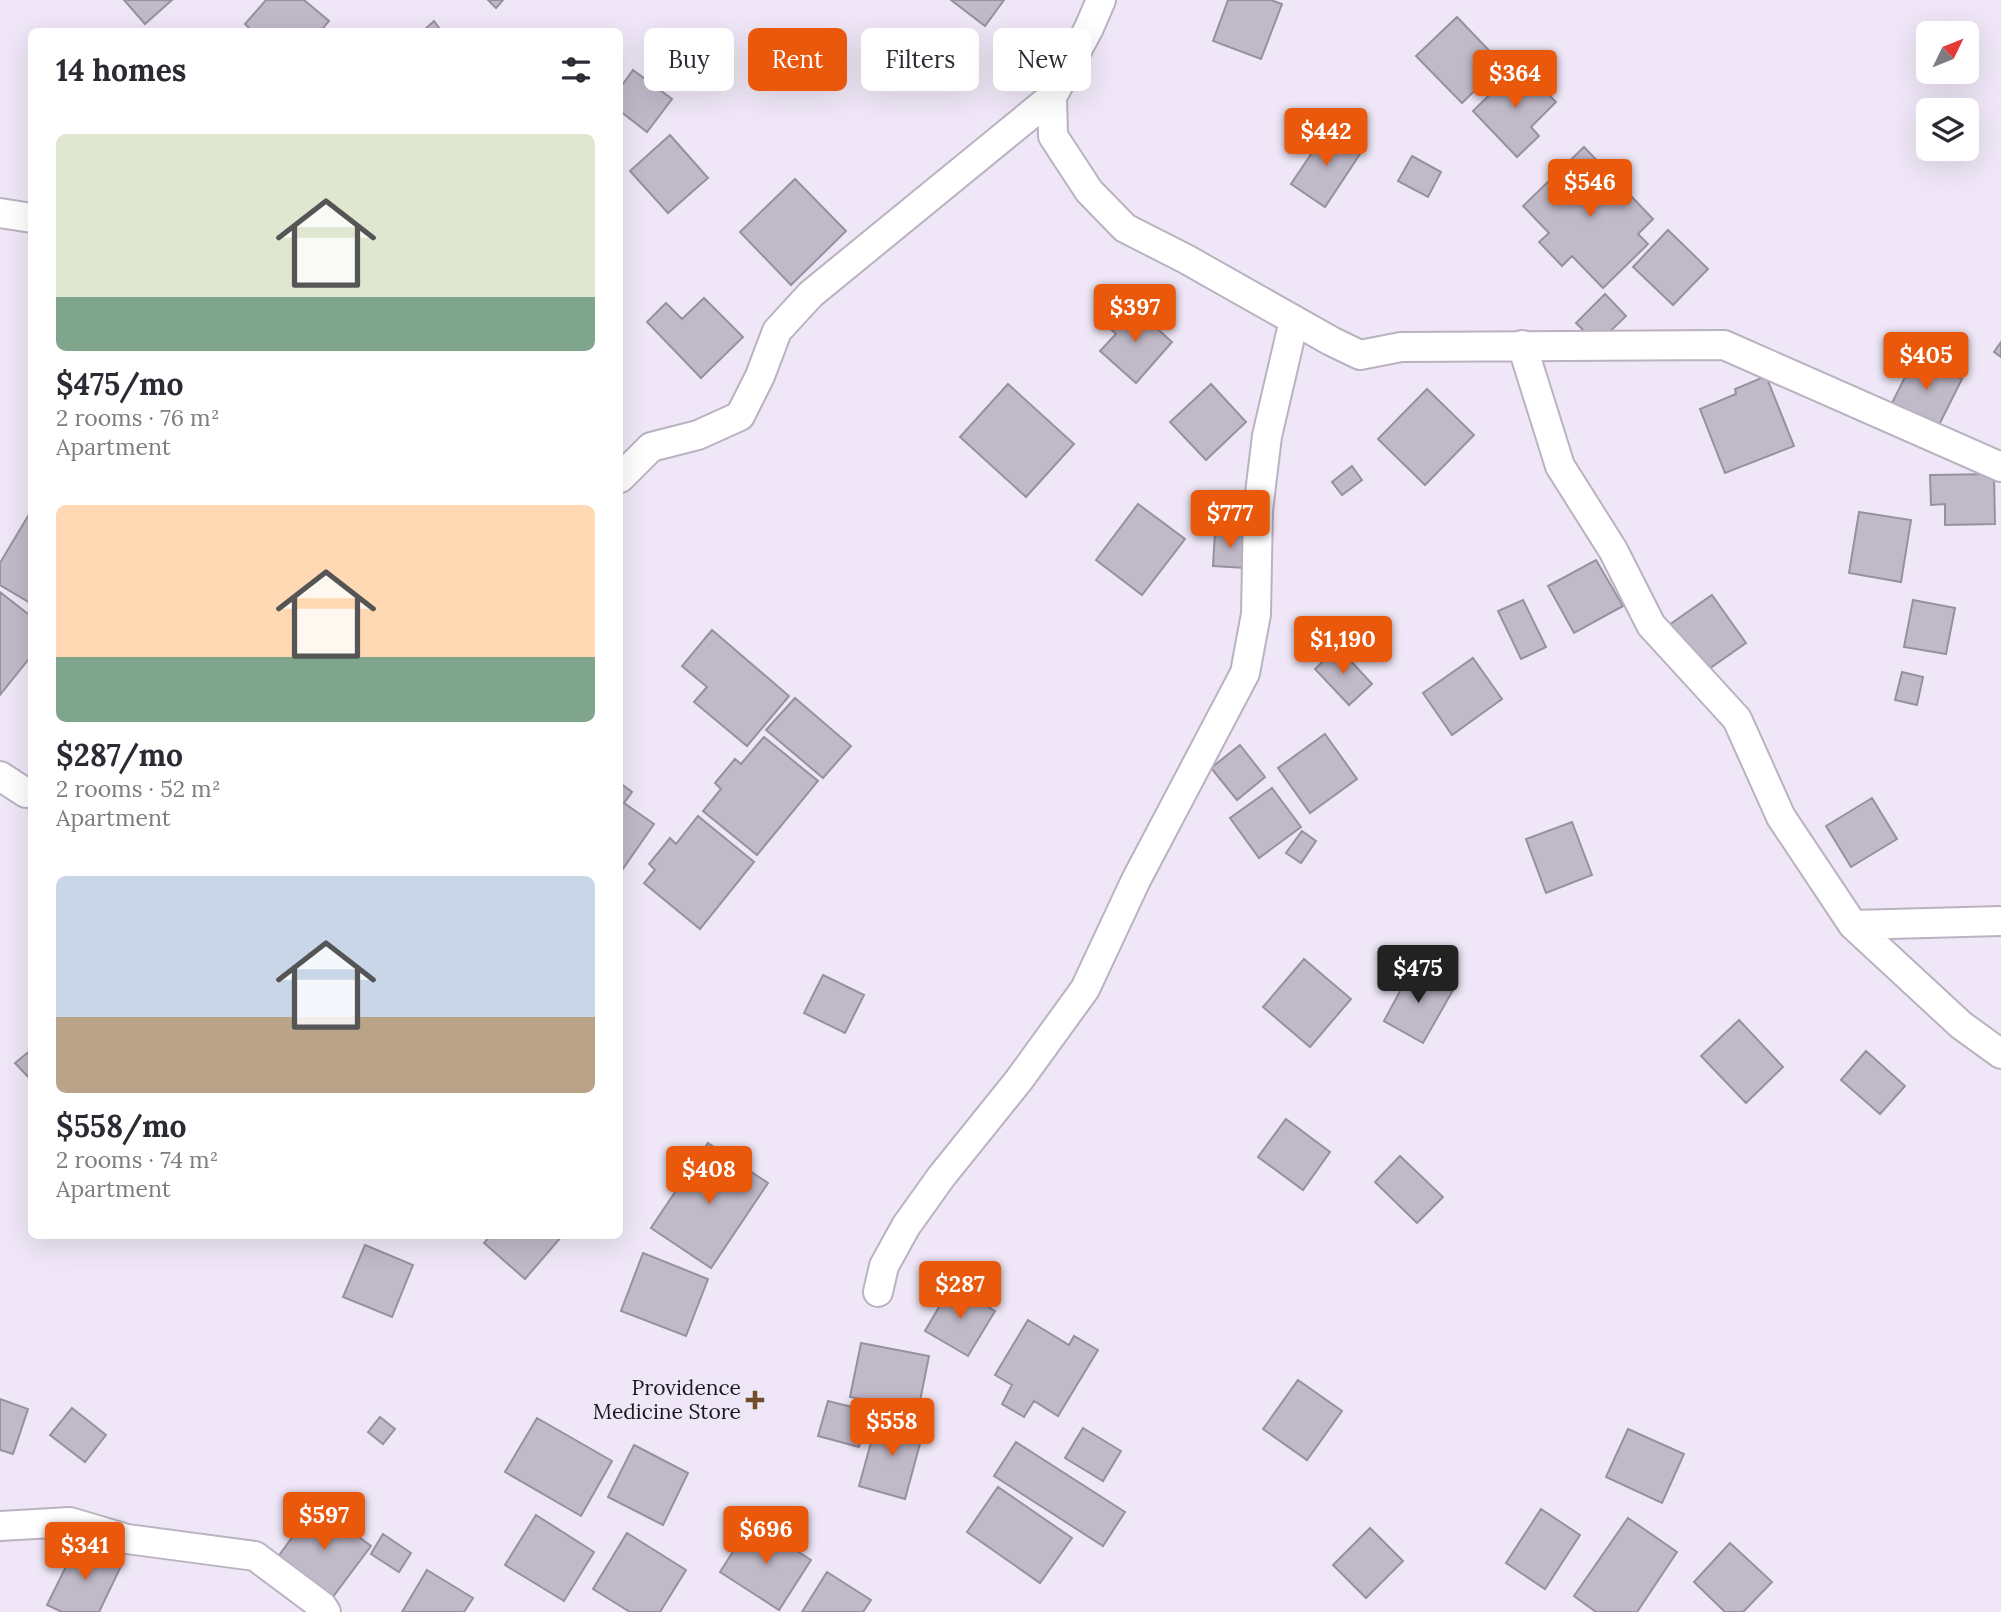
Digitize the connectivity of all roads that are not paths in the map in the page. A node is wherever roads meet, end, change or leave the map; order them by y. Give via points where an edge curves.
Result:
1 (1101, 0) edge
2 (1052, 97) junction
3 (0, 213) edge
4 (28, 217) edge
5 (1294, 320) junction
6 (1522, 345) junction
7 (2001, 467) edge
8 (623, 475) edge
9 (0, 776) edge
10 (28, 793) edge
11 (2001, 921) edge
12 (1853, 925) junction
13 (2001, 1054) edge
14 (878, 1292) dead end
15 (0, 1526) edge
16 (326, 1612) edge

1 - 2 street
2 - 5 street via 1053,136 1089,191 1125,228
2 - 8 street via 811,294 777,331 740,416 698,435 651,447
3 - 4 street
5 - 6 street via 1360,355 1401,347
5 - 14 street via 1267,436 1258,510 1256,614 1245,673 1136,880 1085,989 906,1226 884,1266
6 - 7 street via 1724,345
6 - 12 street via 1560,466 1613,550 1651,625 1737,719 1781,817
9 - 10 street
11 - 12 street
12 - 13 street via 1961,1025
15 - 16 street via 70,1522 127,1539 256,1556

